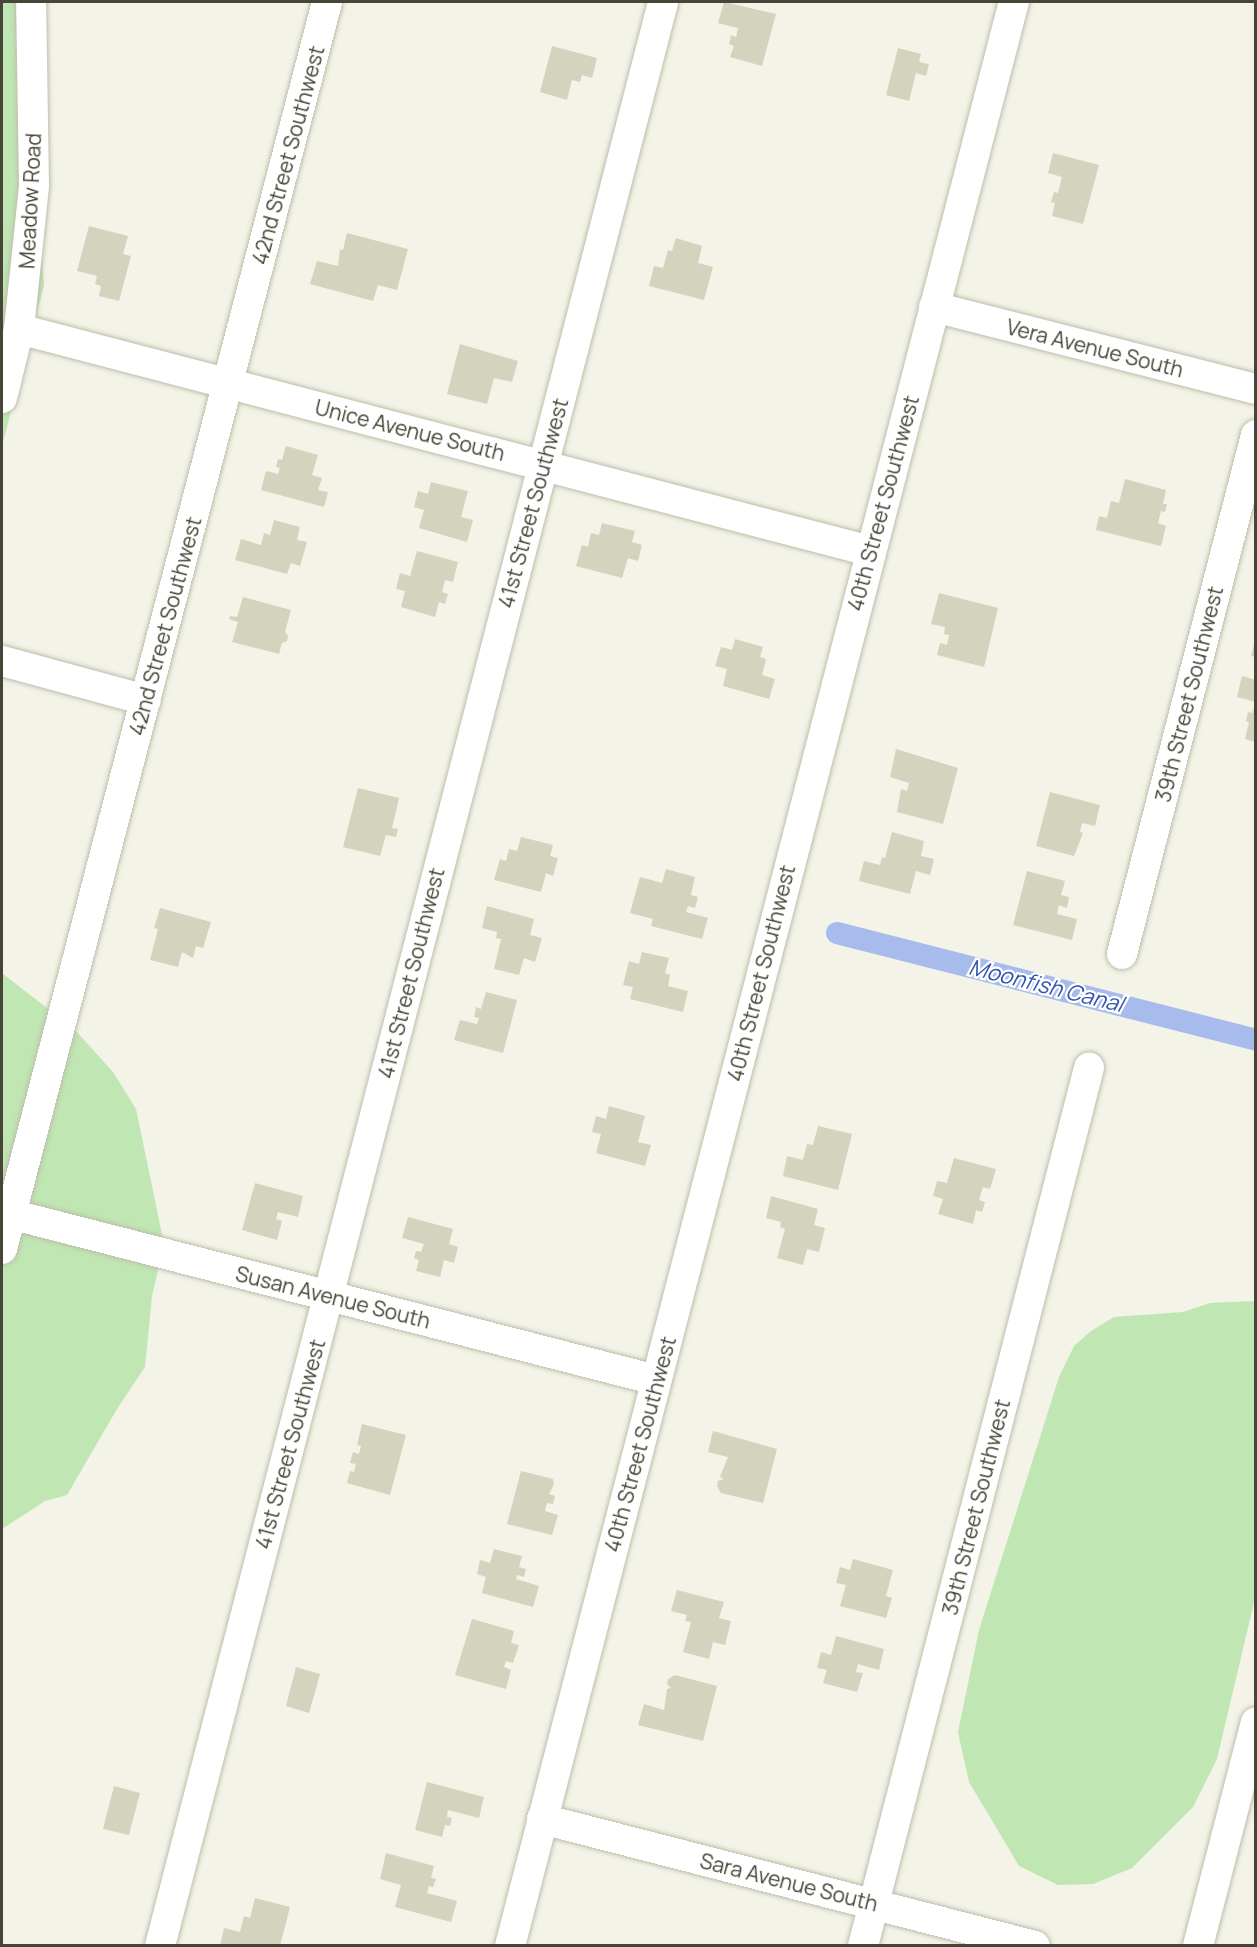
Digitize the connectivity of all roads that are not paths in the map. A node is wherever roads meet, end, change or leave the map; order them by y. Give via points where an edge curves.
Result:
1 (31, 2) edge
2 (327, 2) edge
3 (663, 2) edge
4 (1014, 2) edge
5 (934, 307) junction
6 (19, 329) junction
7 (228, 384) junction
8 (1256, 389) edge
9 (2, 398) edge
10 (1256, 435) edge
11 (543, 464) junction
12 (870, 551) junction
13 (2, 661) edge
14 (146, 699) junction
15 (1122, 954) dead end
16 (1089, 1068) dead end
17 (10, 1214) junction
18 (2, 1249) edge
19 (329, 1296) junction
20 (656, 1380) junction
21 (1256, 1722) edge
22 (542, 1819) junction
23 (874, 1904) junction
24 (160, 1946) edge
25 (510, 1946) edge
26 (863, 1946) edge
27 (1035, 1946) edge
28 (1198, 1946) edge

1 - 6 street, Meadow Road via 34,186
2 - 7 street, 42nd Street Southwest
3 - 11 street, 41st Street Southwest
4 - 5 street, 40th Street Southwest
5 - 8 street, Vera Avenue South
5 - 12 street, 40th Street Southwest
6 - 7 street, Unice Avenue South
6 - 9 street, Meadow Road
7 - 11 street, Unice Avenue South
7 - 14 street, 42nd Street Southwest
10 - 15 street, 39th Street Southwest
11 - 12 street, Unice Avenue South
11 - 19 street, 41st Street Southwest
12 - 20 street, 40th Street Southwest
13 - 14 street
14 - 17 street, 42nd Street Southwest
16 - 23 street, 39th Street Southwest
17 - 18 street, 42nd Street Southwest
17 - 19 street, Susan Avenue South
19 - 20 street, Susan Avenue South
19 - 24 street, 41st Street Southwest
20 - 22 street, 40th Street Southwest
21 - 28 street
22 - 23 street, Sara Avenue South
22 - 25 street, 40th Street Southwest
23 - 26 street, 39th Street Southwest
23 - 27 street, Sara Avenue South

